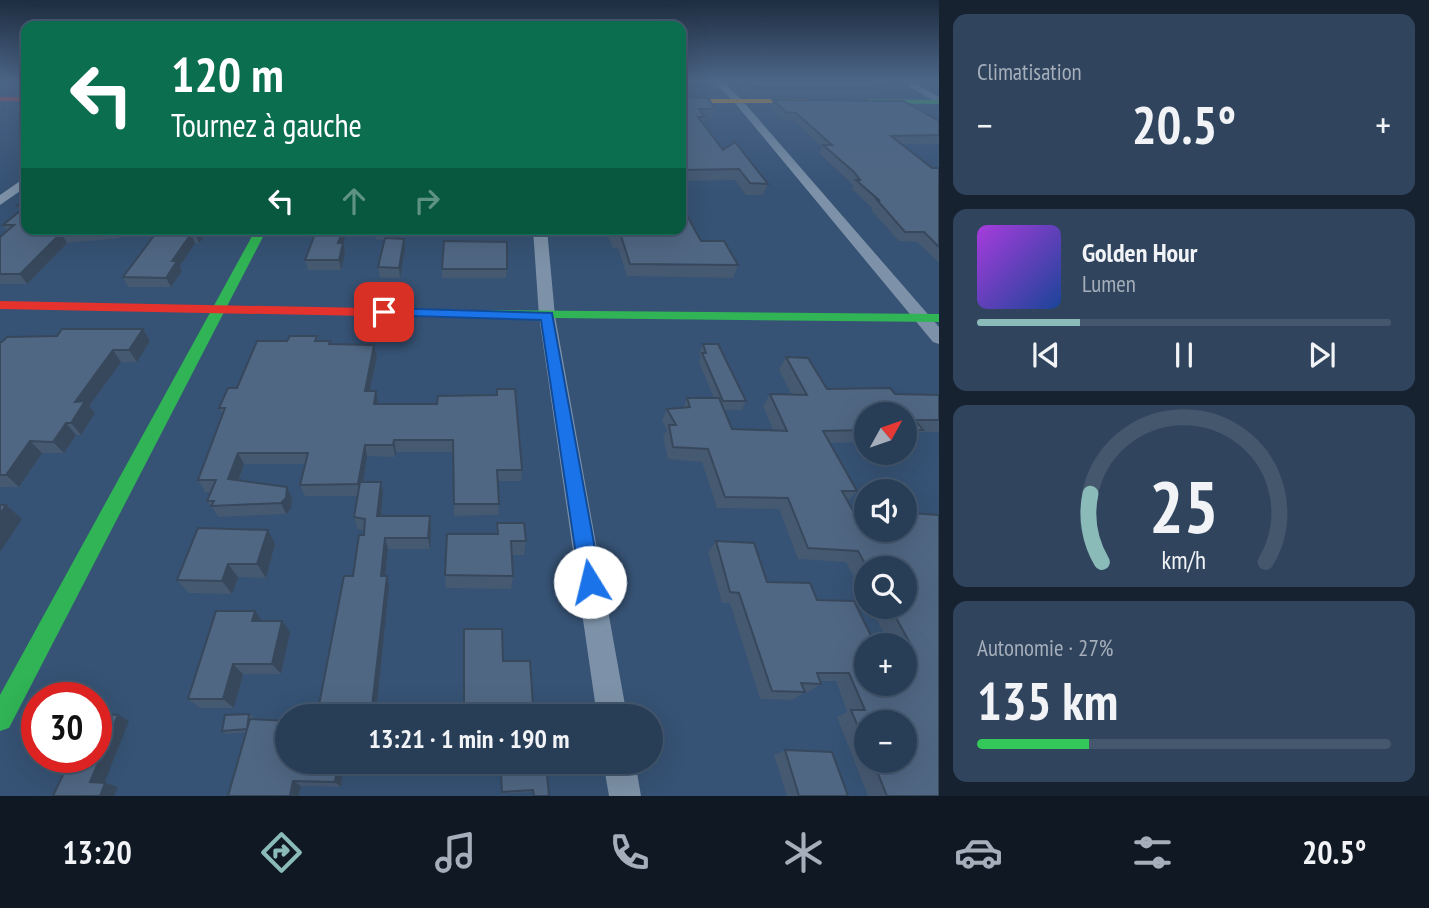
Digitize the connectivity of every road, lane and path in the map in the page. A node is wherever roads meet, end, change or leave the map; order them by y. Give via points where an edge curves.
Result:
1 (752, 117) edge
2 (21, 185) edge
3 (0, 201) edge
4 (259, 235) edge
5 (540, 235) edge
6 (0, 305) edge
7 (220, 308) junction
8 (547, 316) junction
9 (922, 318) junction
10 (939, 318) edge
11 (939, 338) edge
12 (610, 704) edge
13 (0, 719) edge
14 (621, 774) edge
15 (625, 796) edge

1 - 9 street
2 - 3 street
4 - 7 street
5 - 8 street
6 - 7 street
7 - 8 street
7 - 13 street
8 - 9 street
8 - 12 street
9 - 10 street
9 - 11 street
14 - 15 street

